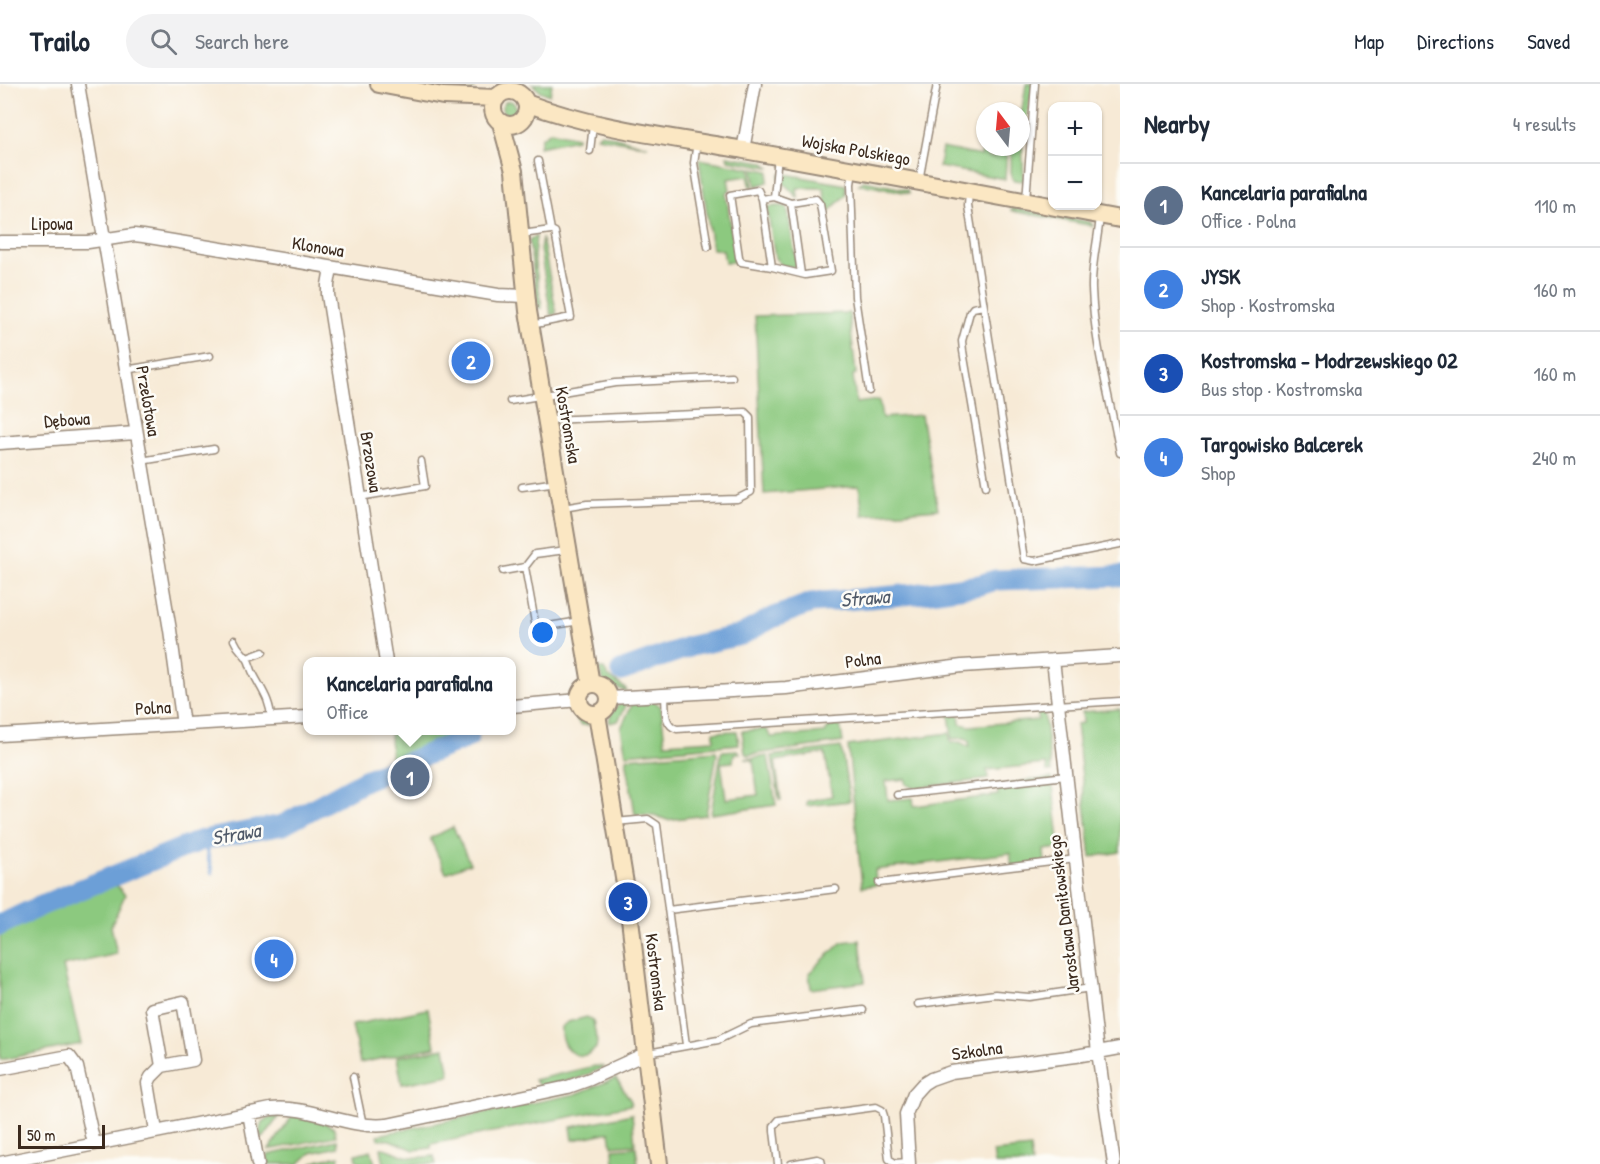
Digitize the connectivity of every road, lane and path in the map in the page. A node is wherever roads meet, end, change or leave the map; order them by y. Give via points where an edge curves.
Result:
1 (78, 84) edge
2 (379, 84) edge
3 (755, 84) edge
4 (937, 84) edge
5 (1035, 84) edge
6 (509, 103) edge
7 (589, 122) junction
8 (697, 142) junction
9 (743, 150) junction
10 (590, 151) dead end
11 (778, 156) junction
12 (538, 161) dead end
13 (853, 170) junction
14 (919, 182) junction
15 (969, 191) junction
16 (774, 197) junction
17 (762, 199) junction
18 (1026, 201) junction
19 (791, 202) junction
20 (1100, 215) junction
21 (1120, 219) edge
22 (551, 230) junction
23 (520, 234) junction
24 (104, 239) junction
25 (0, 242) edge
26 (708, 247) dead end
27 (772, 267) junction
28 (331, 268) junction
29 (801, 273) junction
30 (526, 296) junction
31 (983, 306) junction
32 (531, 326) junction
33 (210, 356) dead end
34 (124, 370) junction
35 (732, 377) dead end
36 (869, 391) dead end
37 (543, 396) junction
38 (510, 401) dead end
39 (547, 420) junction
40 (135, 433) junction
41 (0, 443) edge
42 (214, 449) dead end
43 (1120, 453) edge
44 (140, 461) junction
45 (421, 461) dead end
46 (558, 482) junction
47 (986, 486) dead end
48 (522, 487) dead end
49 (358, 498) junction
50 (562, 508) junction
51 (1120, 543) edge
52 (569, 549) junction
53 (525, 567) junction
54 (503, 571) dead end
55 (581, 621) junction
56 (234, 640) dead end
57 (263, 652) dead end
58 (1120, 656) edge
59 (385, 657) edge
60 (248, 658) junction
61 (1053, 660) junction
62 (591, 684) junction
63 (665, 695) junction
64 (610, 698) junction
65 (579, 700) junction
66 (1120, 701) edge
67 (1058, 705) junction
68 (516, 706) edge
69 (597, 714) junction
70 (303, 717) edge
71 (271, 719) junction
72 (183, 725) junction
73 (0, 735) edge
74 (1066, 776) junction
75 (897, 795) dead end
76 (615, 822) junction
77 (1076, 859) junction
78 (879, 883) dead end
79 (836, 889) dead end
80 (668, 910) junction
81 (1091, 988) junction
82 (918, 1004) dead end
83 (863, 1010) dead end
84 (686, 1045) junction
85 (1120, 1048) edge
86 (1098, 1052) junction
87 (647, 1053) junction
88 (162, 1066) junction
89 (0, 1069) edge
90 (353, 1077) dead end
91 (249, 1113) junction
92 (363, 1126) junction
93 (156, 1131) junction
94 (94, 1144) junction
95 (29, 1160) edge
96 (0, 1163) edge
97 (909, 1163) edge
98 (258, 1164) edge
99 (659, 1164) edge
100 (778, 1164) edge
101 (791, 1164) edge
102 (822, 1164) edge
103 (1114, 1164) edge

1 - 24 street, Przelotowa
2 - 6 street, Wojska Polskiego
3 - 9 street
4 - 14 lane
5 - 18 lane
6 - 7 street, Wojska Polskiego
6 - 23 street, Kostromska via 517,156 514,171
7 - 8 street, Wojska Polskiego
7 - 10 lane
8 - 9 street, Wojska Polskiego
8 - 26 lane via 694,163
9 - 11 street, Wojska Polskiego
11 - 13 street, Wojska Polskiego
11 - 16 lane
12 - 22 lane
13 - 14 street, Wojska Polskiego
13 - 36 lane via 855,297
14 - 15 street, Wojska Polskiego
15 - 18 street, Wojska Polskiego
15 - 31 lane
16 - 17 lane
16 - 19 lane
17 - 27 lane
17 - 27 lane via 760,191 755,190 730,197 740,260 744,264
18 - 20 street, Wojska Polskiego
19 - 29 lane
19 - 29 lane via 819,201 831,271
20 - 21 street, Wojska Polskiego
20 - 43 lane via 1092,290
22 - 23 lane
22 - 32 lane via 555,232 571,317
23 - 30 street, Kostromska
24 - 25 street, Lipowa
24 - 28 street, Klonowa via 143,236
24 - 34 street, Przelotowa
27 - 29 lane
28 - 30 street, Klonowa
28 - 49 street, Brzozowa via 328,295
30 - 32 street, Kostromska
31 - 47 lane via 970,312 962,341
31 - 51 lane via 1024,559 1034,561
32 - 37 street, Kostromska
33 - 34 lane
34 - 40 street, Przelotowa
35 - 37 lane via 615,383
37 - 38 lane
37 - 39 street, Kostromska
39 - 46 street, Kostromska
39 - 50 lane via 745,412 750,417 751,492 737,499
40 - 41 street, Dębowa
40 - 44 street, Przelotowa
42 - 44 lane
44 - 72 street, Przelotowa
45 - 49 lane via 425,486
46 - 48 lane
46 - 50 street, Kostromska
49 - 59 street, Brzozowa
50 - 52 street, Kostromska
52 - 53 lane via 535,554
52 - 55 street, Kostromska
53 - 54 lane
53 - 55 lane via 536,628
55 - 62 street, Kostromska
56 - 60 lane
57 - 60 lane
58 - 61 street, Polna
60 - 71 lane via 268,701
61 - 63 street, Polna via 951,667 786,688
61 - 67 street, Jarosława Daniłowskiego
62 - 64 street via 604,687
62 - 65 street via 583,689
63 - 64 street, Polna
63 - 67 lane via 669,724 677,729
64 - 69 street via 606,709
65 - 68 street
65 - 69 street via 586,712
66 - 67 lane
67 - 74 street, Jarosława Daniłowskiego
69 - 76 street, Kostromska
70 - 71 street, Polna
71 - 72 street, Polna
72 - 73 street, Polna
74 - 75 lane
74 - 77 street, Jarosława Daniłowskiego
76 - 80 lane via 648,819 657,825
76 - 87 street, Kostromska
77 - 78 lane
77 - 81 street, Jarosława Daniłowskiego
79 - 80 lane
80 - 84 lane
81 - 82 lane via 1029,997 995,994
81 - 86 street, Jarosława Daniłowskiego
83 - 84 lane via 751,1024 718,1041
84 - 87 lane
85 - 86 street, Szkolna
86 - 97 street, Szkolna via 958,1071 931,1079 915,1094 906,1114
86 - 103 street, Jarosława Daniłowskiego
87 - 92 street via 568,1087 387,1125
87 - 99 street, Kostromska
88 - 88 street via 152,1009 183,1002 193,1060
88 - 93 street via 148,1083
89 - 94 street via 69,1056 77,1067
90 - 92 lane
91 - 92 street via 300,1109
91 - 93 street
91 - 98 street
93 - 94 street
94 - 95 street
95 - 96 street
97 - 100 lane, Szkolna via 890,1159 884,1116 876,1107 779,1120 774,1131
101 - 102 lane via 817,1159

